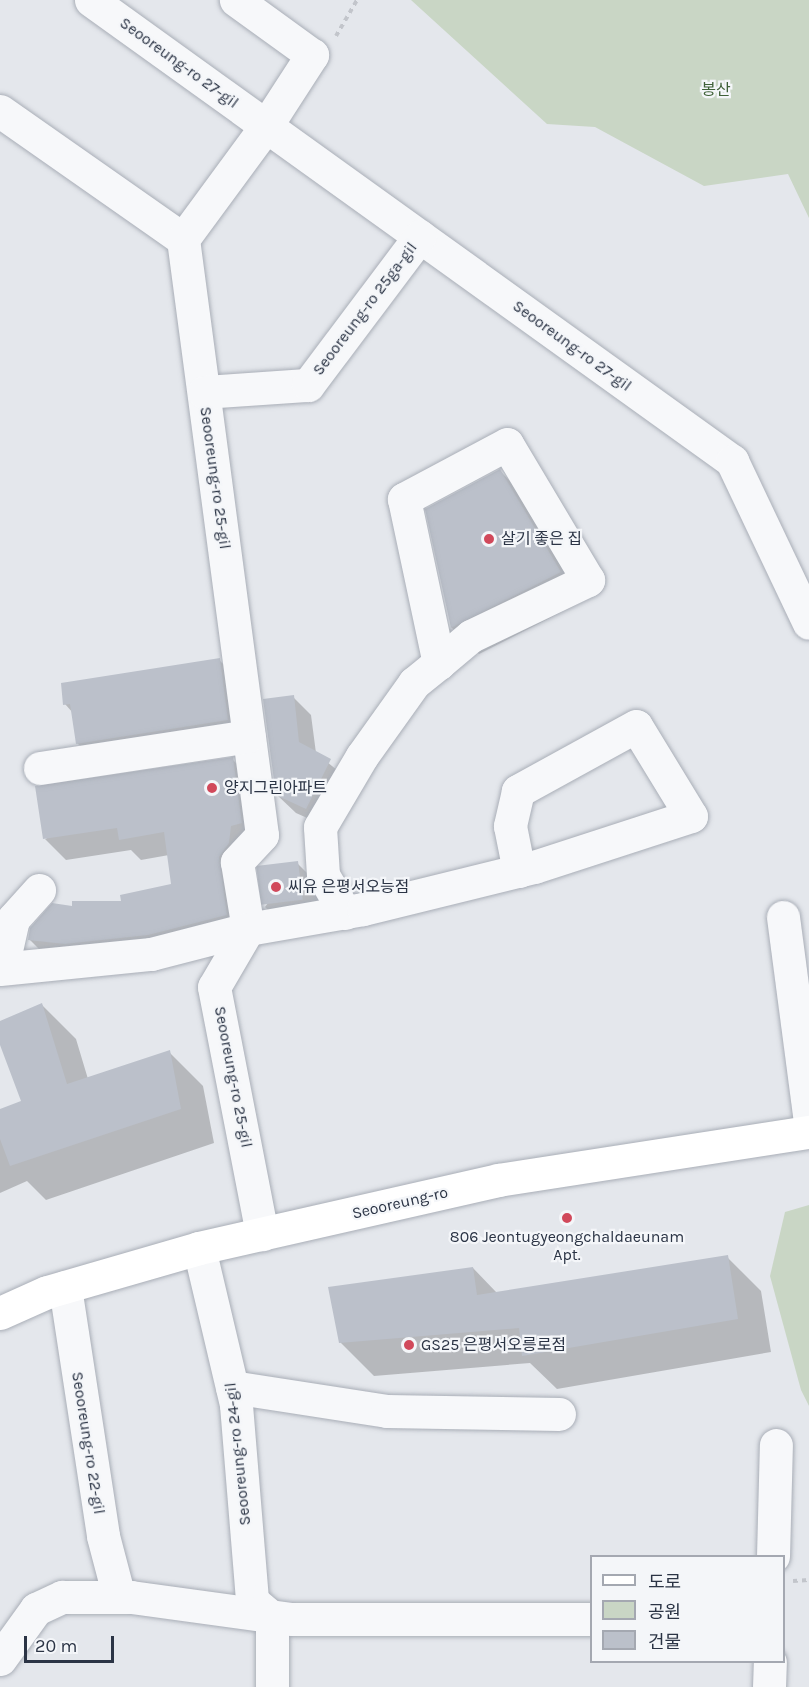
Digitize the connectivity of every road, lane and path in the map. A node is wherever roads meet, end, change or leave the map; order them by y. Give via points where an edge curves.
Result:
1 (91, 0) edge
2 (236, 0) edge
3 (357, 0) edge
4 (312, 55) junction
5 (0, 111) edge
6 (266, 126) junction
7 (420, 236) junction
8 (183, 239) junction
9 (204, 392) junction
10 (809, 623) edge
11 (439, 663) junction
12 (249, 736) junction
13 (40, 768) dead end
14 (519, 871) junction
15 (39, 890) dead end
16 (345, 913) junction
17 (783, 917) dead end
18 (248, 929) junction
19 (1, 968) edge
20 (809, 1115) edge
21 (809, 1132) edge
22 (262, 1234) junction
23 (199, 1248) junction
24 (65, 1287) junction
25 (0, 1313) edge
26 (232, 1388) junction
27 (559, 1414) dead end
28 (776, 1445) dead end
29 (773, 1555) edge
30 (119, 1597) junction
31 (272, 1618) junction
32 (590, 1619) edge
33 (0, 1659) edge
34 (770, 1663) edge
35 (272, 1687) edge
36 (769, 1687) edge

1 - 6 street, Seooreung-ro 27-gil
2 - 4 street
3 - 4 path via 339,33
4 - 6 street
5 - 8 street
6 - 7 street, Seooreung-ro 27-gil
6 - 8 street
7 - 9 street, Seooreung-ro 25ga-gil via 308,385
7 - 10 street, Seooreung-ro 27-gil via 732,461
8 - 9 street, Seooreung-ro 25-gil
9 - 12 street, Seooreung-ro 25-gil
11 - 11 street via 471,636 588,580 507,444 404,499
11 - 16 street via 408,692 362,756 320,828 324,875
12 - 13 street
12 - 18 street, Seooreung-ro 25-gil via 262,835 237,862
14 - 14 street via 691,816 636,726 518,791 510,826
14 - 16 street
15 - 19 street via 13,919
16 - 18 street
17 - 20 street
18 - 19 street via 151,954
18 - 22 street, Seooreung-ro 25-gil via 214,987
21 - 22 main road, Seooreung-ro via 498,1180
22 - 23 main road, Seooreung-ro
23 - 24 main road, Seooreung-ro
23 - 26 street, Seooreung-ro 24-gil
24 - 25 main road, Seooreung-ro
24 - 30 street, Seooreung-ro 22-gil via 102,1536
26 - 27 street via 387,1411
26 - 31 street, Seooreung-ro 24-gil via 252,1601
28 - 29 street
30 - 31 street
30 - 33 street via 62,1598 36,1610
31 - 32 street
31 - 35 street
34 - 36 street

